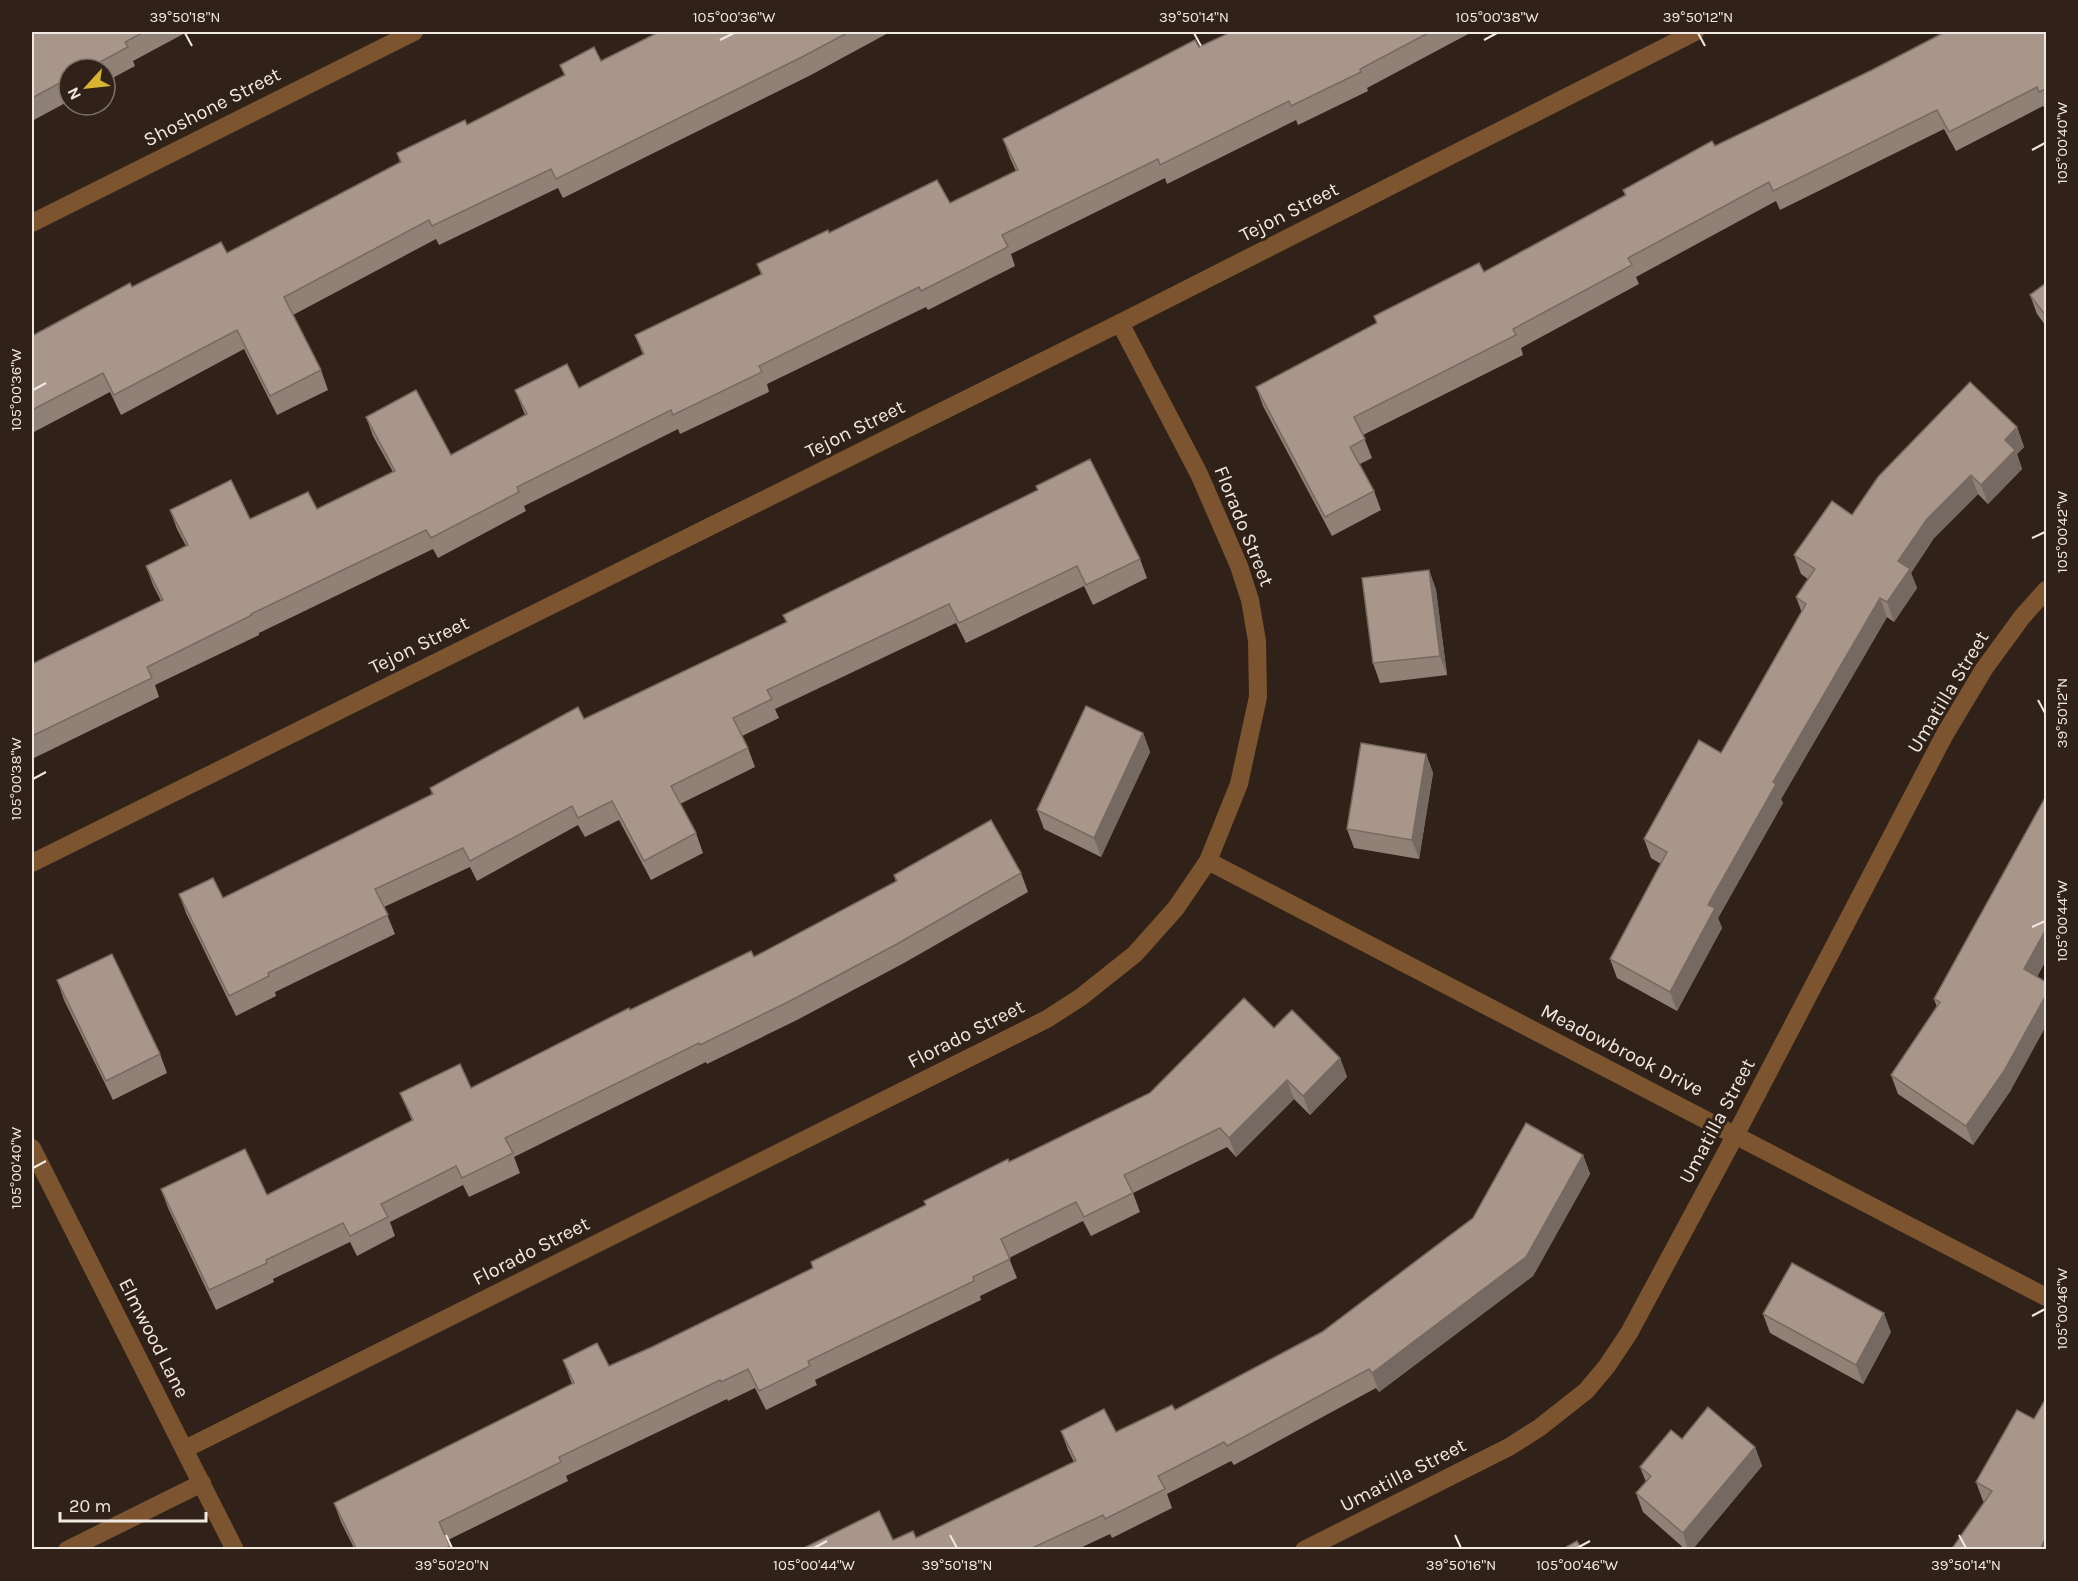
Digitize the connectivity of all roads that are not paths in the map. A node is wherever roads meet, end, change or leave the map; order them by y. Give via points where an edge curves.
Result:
1 (414, 32) edge
2 (1695, 32) edge
3 (32, 223) edge
4 (1120, 323) junction
5 (2046, 590) edge
6 (1208, 861) junction
7 (32, 863) edge
8 (1736, 1134) junction
9 (32, 1148) edge
10 (2046, 1297) edge
11 (185, 1449) junction
12 (202, 1483) junction
13 (67, 1550) edge
14 (235, 1550) edge
15 (1304, 1550) edge

1 - 3 street, Shoshone Street
2 - 4 street, Tejon Street
4 - 6 street, Florado Street via 1199,474 1239,566 1257,641 1258,697 1239,784
4 - 7 street, Tejon Street
5 - 8 street, Umatilla Street via 1984,669 1945,734
6 - 8 street, Meadowbrook Drive
6 - 11 street, Florado Street via 1176,908 1135,954 1047,1019
8 - 10 street, Meadowbrook Drive
8 - 15 street, Umatilla Street via 1629,1333 1586,1391 1509,1447
9 - 11 street, Elmwood Lane
11 - 12 street, Elmwood Lane
12 - 13 street
12 - 14 street, Elmwood Lane

